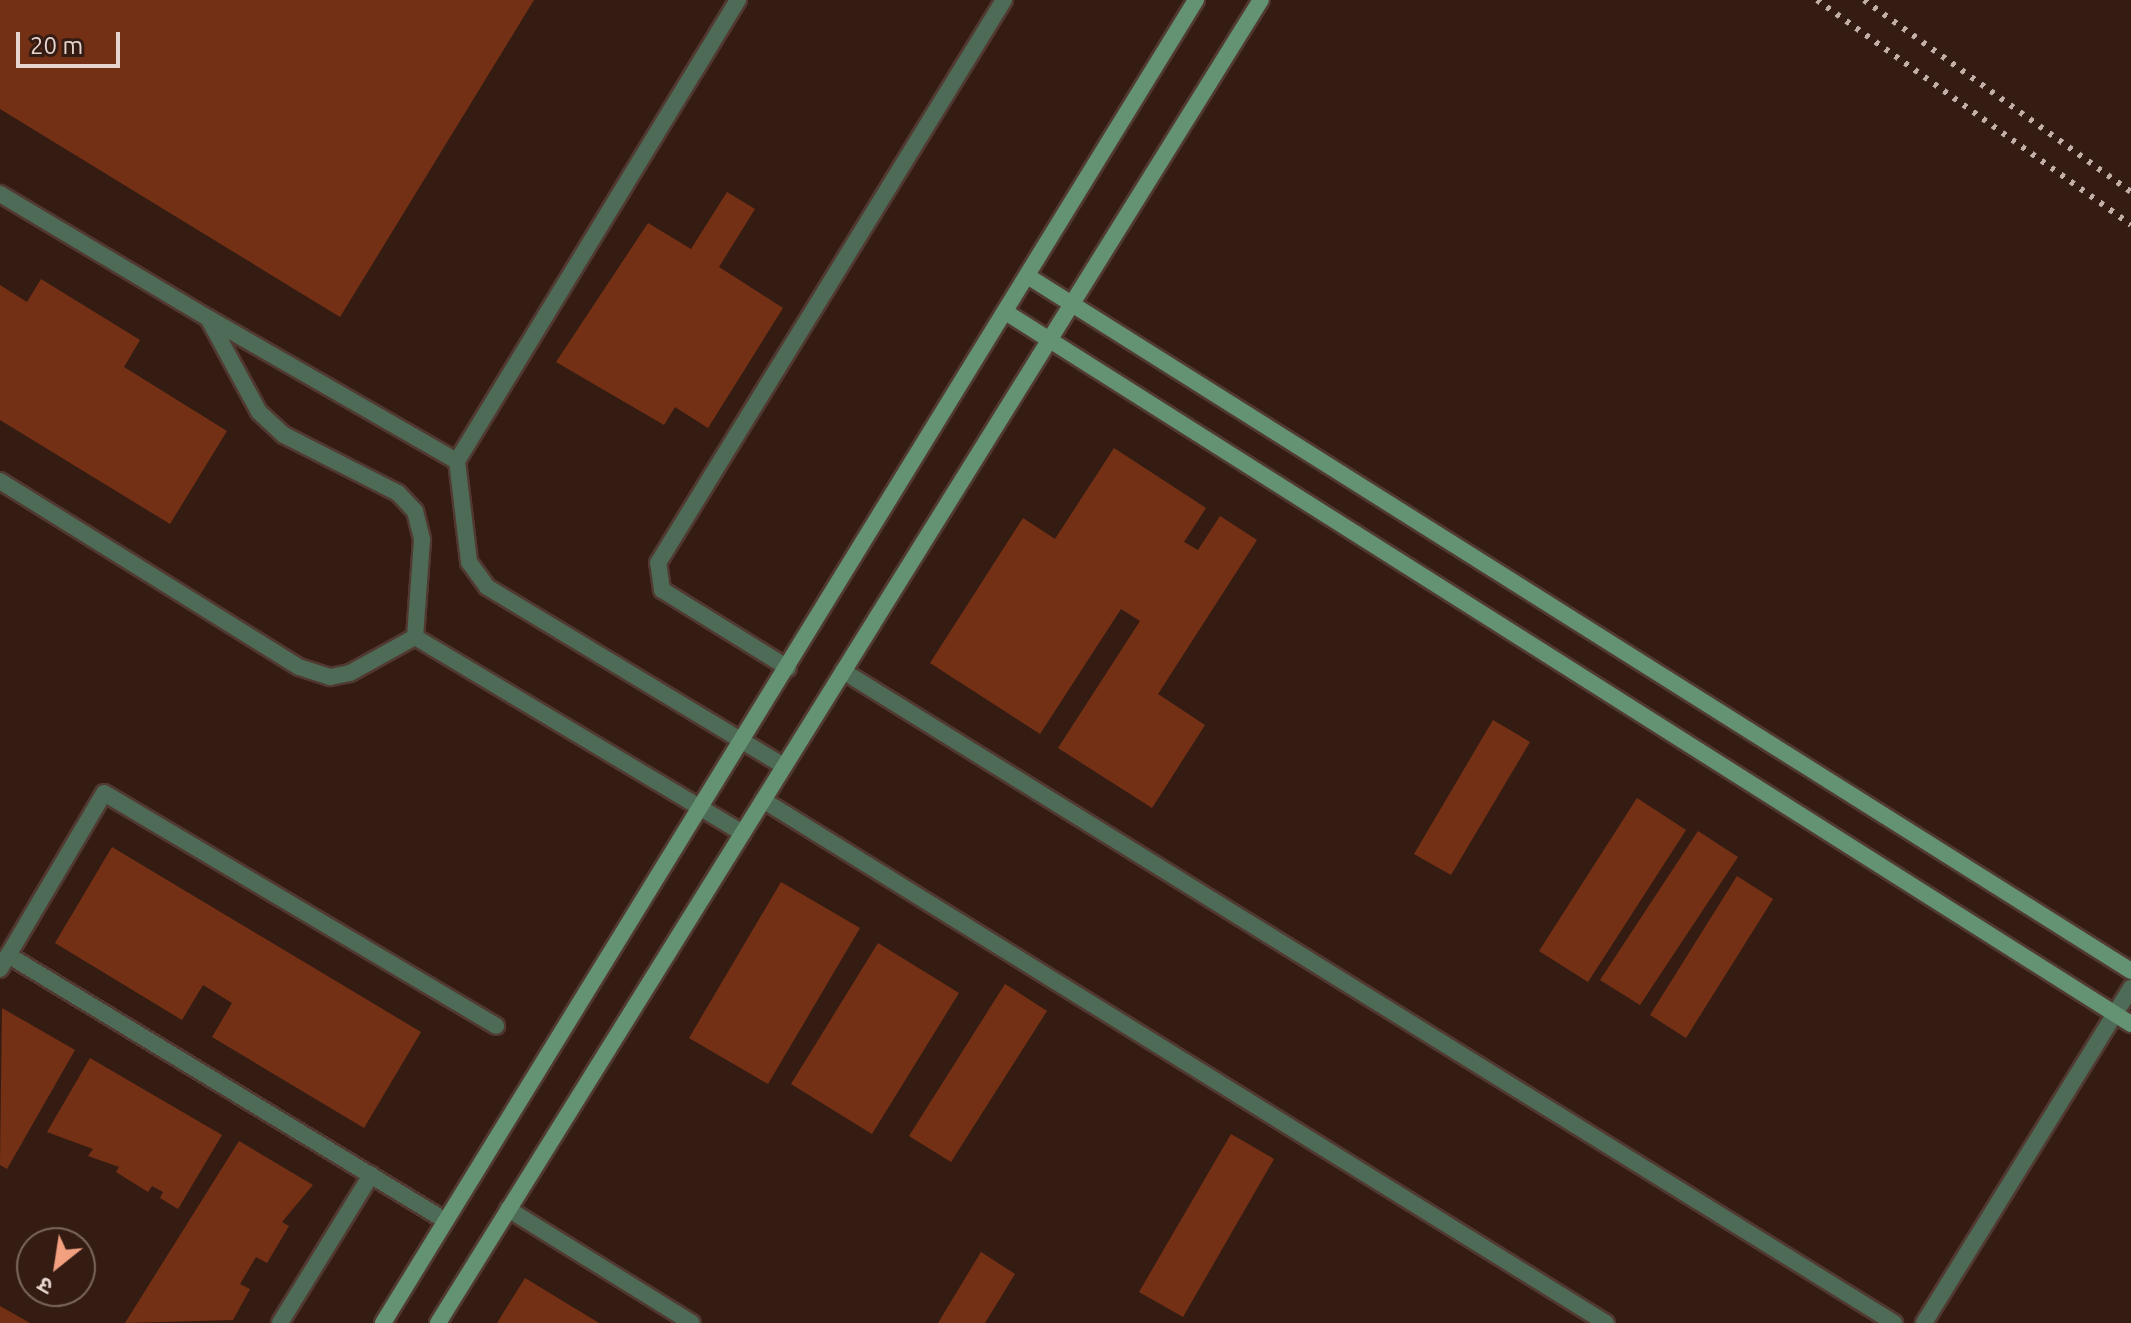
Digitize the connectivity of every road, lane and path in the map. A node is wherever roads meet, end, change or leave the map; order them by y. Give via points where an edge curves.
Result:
1 (738, 0) edge
2 (1004, 0) edge
3 (1196, 0) edge
4 (1261, 0) edge
5 (0, 194) edge
6 (1029, 277) junction
7 (1071, 305) junction
8 (1007, 313) junction
9 (208, 318) junction
10 (1049, 341) junction
11 (457, 461) junction
12 (0, 481) edge
13 (415, 637) junction
14 (788, 668) junction
15 (843, 671) junction
16 (743, 742) junction
17 (784, 766) junction
18 (763, 800) junction
19 (700, 812) junction
20 (743, 833) junction
21 (4, 962) edge
22 (2131, 971) edge
23 (2131, 988) edge
24 (2115, 1014) junction
25 (2131, 1024) edge
26 (496, 1026) dead end
27 (371, 1175) junction
28 (508, 1209) junction
29 (446, 1221) junction
30 (280, 1323) edge
31 (383, 1323) edge
32 (438, 1323) edge
33 (692, 1323) edge
34 (1606, 1323) edge
35 (1894, 1323) edge
36 (1924, 1323) edge

1 - 11 lane
2 - 14 lane via 658,563 662,590
3 - 6 street
4 - 7 street
5 - 9 lane
6 - 7 street
6 - 8 street
7 - 10 street
7 - 22 street
8 - 10 street
8 - 14 street
9 - 11 lane
9 - 13 lane via 259,412 284,435 398,493 415,511 422,540
10 - 15 street
10 - 24 street via 1644,711
11 - 16 lane via 469,562 487,587
12 - 13 lane via 299,667 330,677 350,673
13 - 19 lane
14 - 16 street
15 - 17 street
15 - 35 lane
16 - 17 lane
16 - 19 street
17 - 18 street
18 - 20 street
18 - 34 lane
19 - 20 lane
19 - 29 street
20 - 28 street
21 - 26 lane via 104,793
21 - 27 lane
23 - 24 lane
24 - 25 street
24 - 36 lane
27 - 29 lane
27 - 30 lane
28 - 32 street
28 - 33 lane
29 - 31 street

